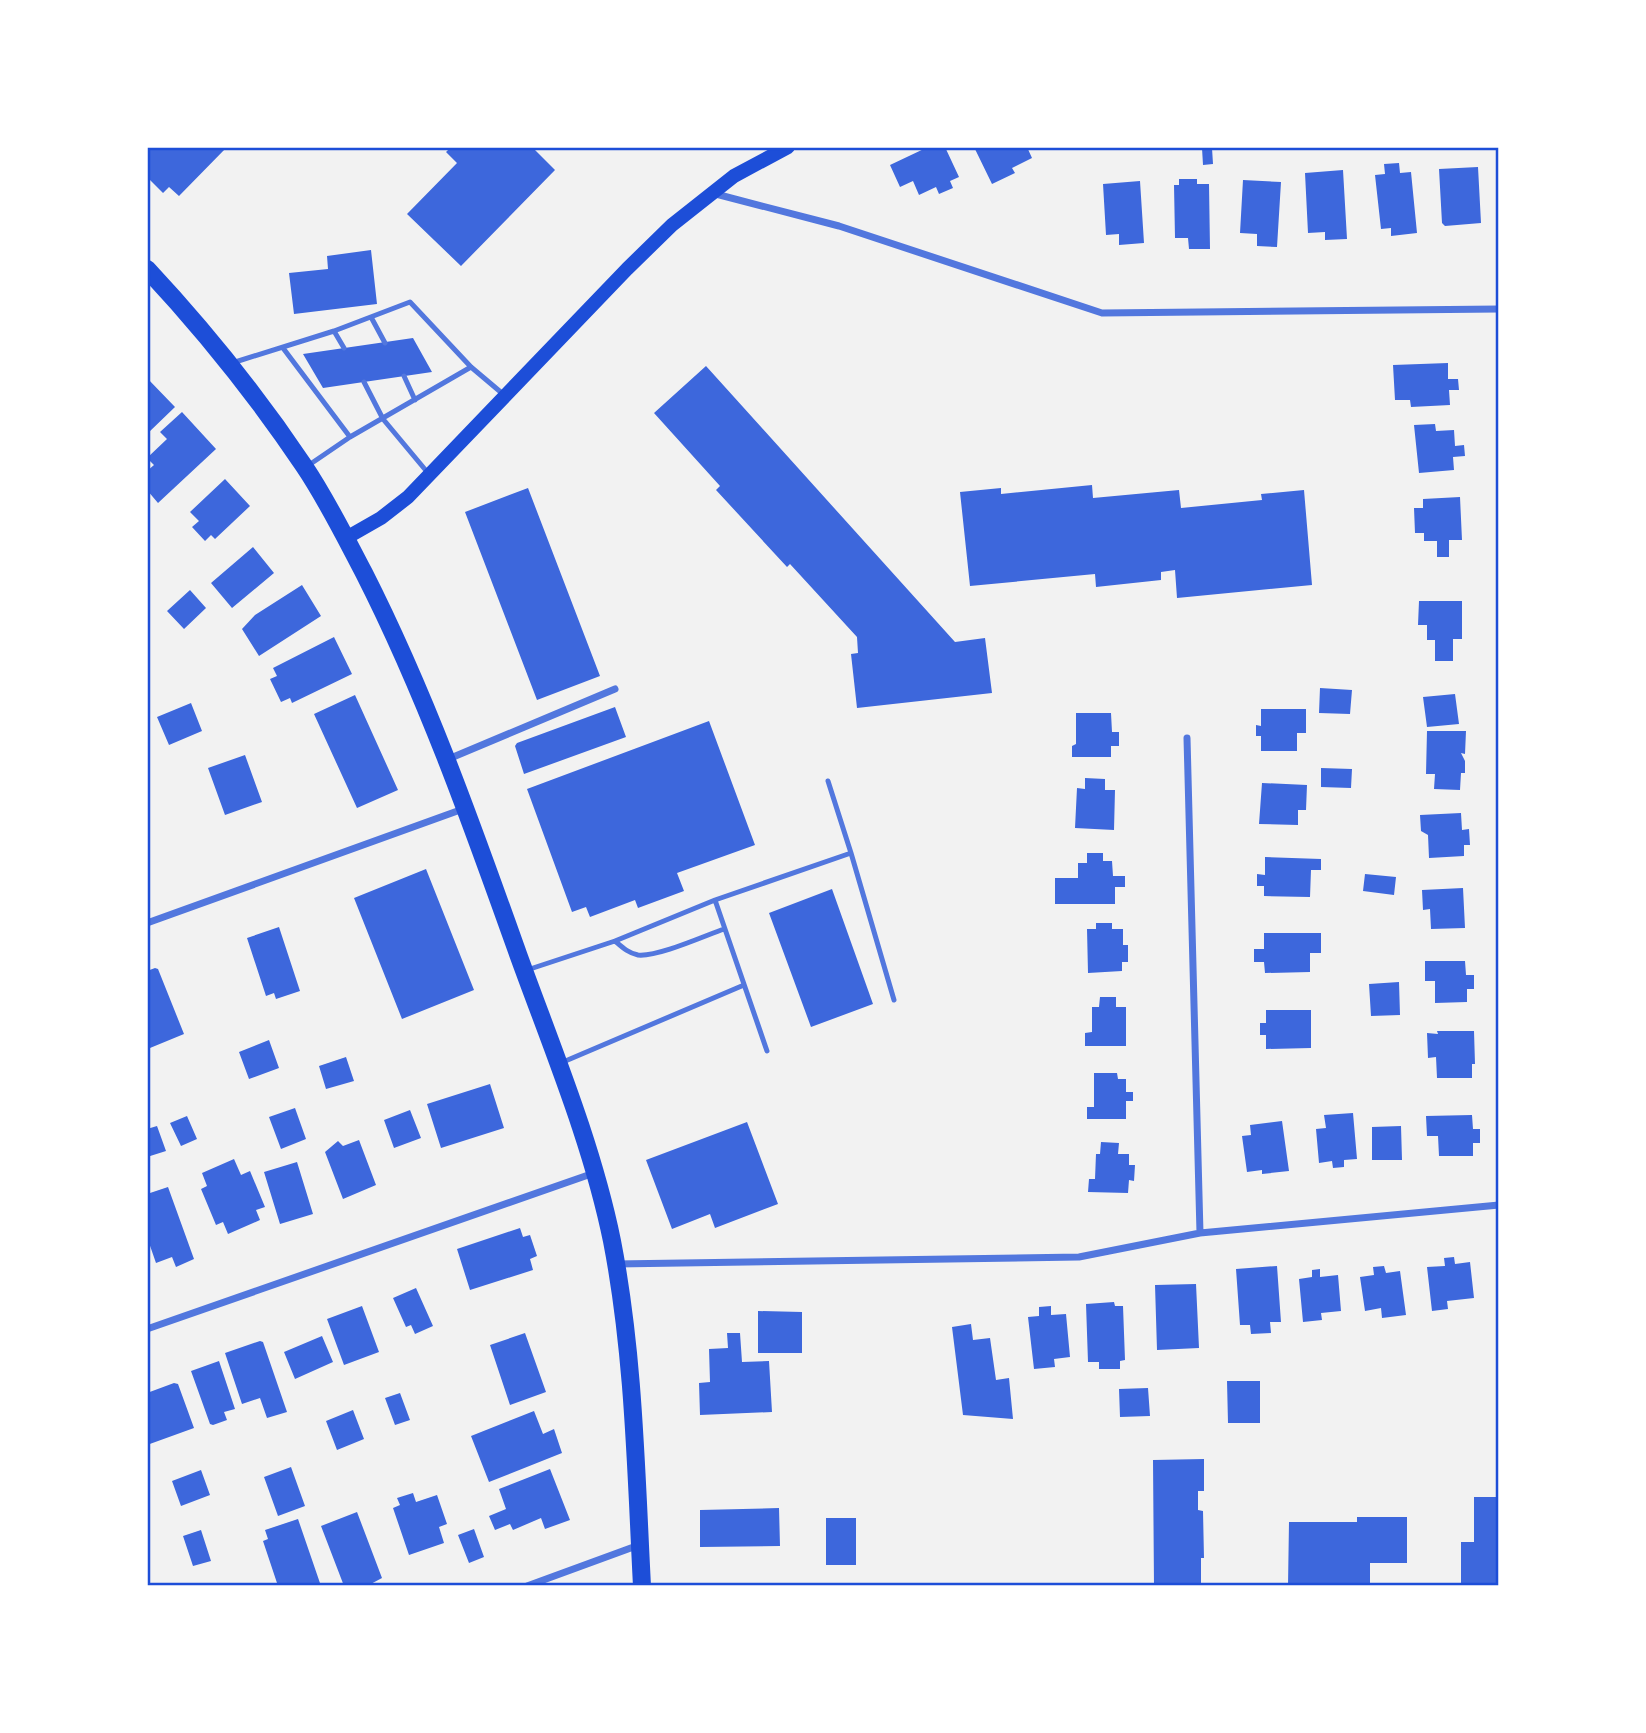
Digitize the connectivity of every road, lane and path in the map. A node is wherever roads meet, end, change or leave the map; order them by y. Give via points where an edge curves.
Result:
1 (788, 147) edge
2 (711, 192) junction
3 (150, 278) edge
4 (1499, 309) edge
5 (371, 317) junction
6 (334, 331) junction
7 (384, 343) dead end
8 (283, 348) junction
9 (344, 348) dead end
10 (229, 364) junction
11 (471, 368) junction
12 (404, 376) dead end
13 (364, 382) dead end
14 (505, 397) junction
15 (415, 400) junction
16 (383, 419) junction
17 (350, 437) junction
18 (305, 468) junction
19 (430, 475) junction
20 (346, 538) junction
21 (615, 689) dead end
22 (1187, 738) dead end
23 (445, 760) junction
24 (828, 781) dead end
25 (464, 809) junction
26 (851, 853) junction
27 (715, 900) junction
28 (147, 923) edge
29 (724, 929) junction
30 (615, 941) junction
31 (524, 971) junction
32 (744, 985) junction
33 (894, 1000) dead end
34 (768, 1051) dead end
35 (558, 1064) junction
36 (594, 1173) junction
37 (1499, 1205) edge
38 (1200, 1233) junction
39 (616, 1264) junction
40 (147, 1329) edge
41 (640, 1544) junction
42 (527, 1586) edge
43 (642, 1586) edge

1 - 2 main road
2 - 4 street via 839,226 1102,313
2 - 14 main road via 627,269
3 - 10 main road
5 - 6 lane
5 - 7 lane
5 - 11 lane via 410,302
6 - 8 lane
6 - 9 lane
8 - 10 lane
8 - 17 lane
10 - 18 main road
11 - 14 lane
11 - 15 lane
12 - 15 lane
13 - 16 lane
14 - 19 main road
15 - 16 lane
16 - 17 lane
16 - 19 lane
17 - 18 lane
18 - 20 main road
19 - 20 main road via 394,509
20 - 23 main road via 408,666
21 - 23 street
22 - 38 street
23 - 25 main road
24 - 26 lane
25 - 28 street
25 - 31 main road
26 - 27 lane
26 - 33 lane
27 - 29 lane
27 - 30 lane
29 - 30 lane via 653,954 627,951
29 - 32 lane
30 - 31 lane
31 - 35 main road
32 - 34 lane
32 - 35 lane
35 - 36 main road
36 - 39 main road
36 - 40 street
37 - 38 street
38 - 39 street via 1079,1257
39 - 41 main road
41 - 42 street
41 - 43 main road

